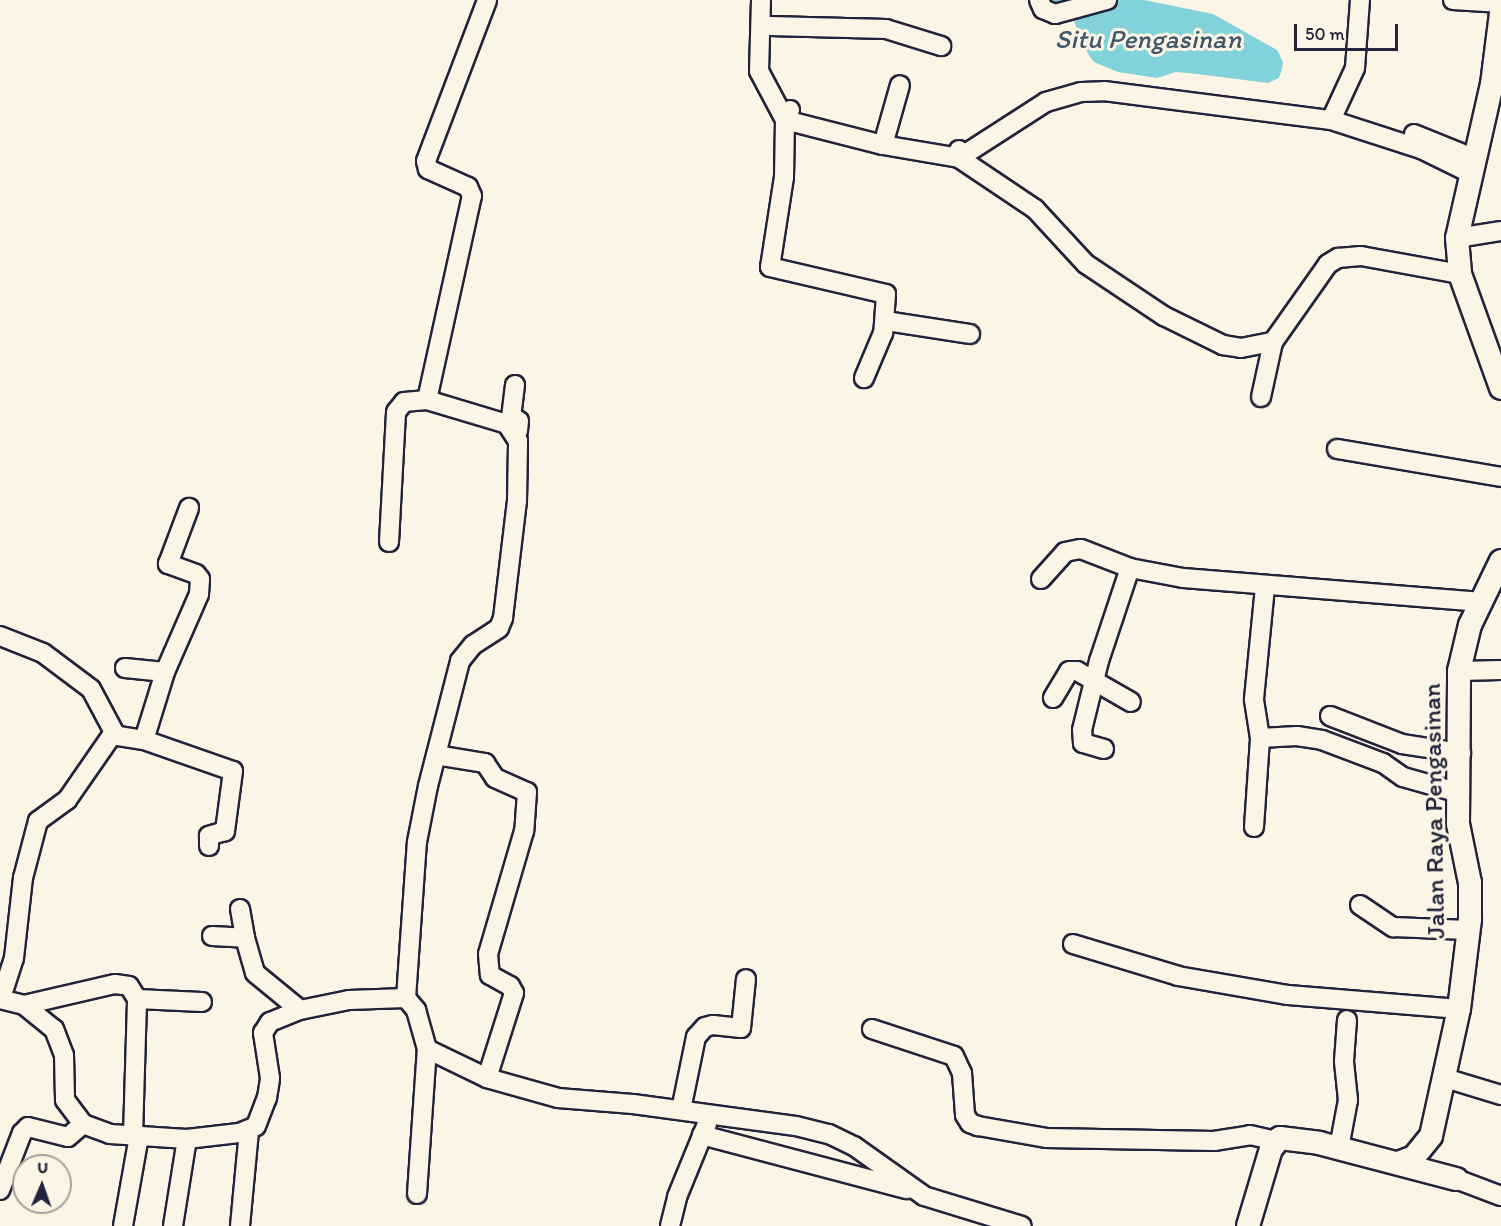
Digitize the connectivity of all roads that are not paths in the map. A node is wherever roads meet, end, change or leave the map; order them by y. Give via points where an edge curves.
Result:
1 (487, 0) edge
2 (761, 0) edge
3 (772, 0) edge
4 (1039, 0) edge
5 (1107, 0) edge
6 (1360, 0) edge
7 (1453, 0) edge
8 (1501, 3) edge
9 (1501, 13) edge
10 (766, 37) junction
11 (941, 46) dead end
12 (1497, 71) edge
13 (900, 85) dead end
14 (787, 115) junction
15 (1333, 115) junction
16 (884, 141) junction
17 (959, 154) junction
18 (1471, 166) junction
19 (1501, 231) edge
20 (1457, 238) junction
21 (1460, 274) junction
22 (886, 321) junction
23 (970, 334) dead end
24 (1272, 342) junction
25 (864, 378) dead end
26 (515, 385) dead end
27 (1501, 387) edge
28 (1262, 397) dead end
29 (427, 400) junction
30 (517, 437) junction
31 (1337, 449) dead end
32 (1501, 477) edge
33 (189, 508) dead end
34 (389, 542) dead end
35 (1501, 561) edge
36 (1130, 568) junction
37 (1041, 579) dead end
38 (1265, 586) junction
39 (1479, 602) junction
40 (0, 636) edge
41 (125, 668) dead end
42 (1501, 670) edge
43 (1459, 671) junction
44 (165, 672) junction
45 (1094, 679) junction
46 (1053, 698) dead end
47 (1131, 702) dead end
48 (1330, 716) dead end
49 (115, 734) junction
50 (1260, 738) junction
51 (144, 740) junction
52 (1104, 749) dead end
53 (1461, 753) junction
54 (436, 755) junction
55 (1460, 794) junction
56 (1254, 827) dead end
57 (209, 846) dead end
58 (1360, 905) dead end
59 (240, 909) dead end
60 (1468, 930) junction
61 (212, 936) dead end
62 (245, 938) junction
63 (1073, 944) dead end
64 (746, 979) dead end
65 (406, 998) junction
66 (1, 999) edge
67 (137, 999) junction
68 (202, 1002) dead end
69 (24, 1005) junction
70 (1459, 1009) junction
71 (300, 1010) junction
72 (1347, 1020) dead end
73 (872, 1029) dead end
74 (427, 1048) junction
75 (487, 1078) junction
76 (1445, 1078) junction
77 (1501, 1095) edge
78 (681, 1110) junction
79 (711, 1114) junction
80 (82, 1124) junction
81 (249, 1131) junction
82 (702, 1135) junction
83 (136, 1136) junction
84 (1431, 1136) junction
85 (187, 1139) junction
86 (1275, 1141) junction
87 (1339, 1148) junction
88 (1398, 1163) junction
89 (1456, 1179) junction
90 (0, 1190) edge
91 (918, 1192) junction
92 (417, 1194) dead end
93 (1501, 1196) edge
94 (123, 1226) edge
95 (173, 1226) edge
96 (240, 1226) edge
97 (670, 1226) edge
98 (1022, 1226) edge
99 (1248, 1226) edge

1 - 29 street via 426,161 428,169 468,187 472,196
2 - 10 street
3 - 10 street
4 - 5 street via 1043,9 1055,14
6 - 15 street via 1355,68
7 - 8 street
9 - 12 main road
10 - 11 street via 886,29
10 - 14 street via 772,80
12 - 18 main road
13 - 16 street
14 - 16 street
14 - 22 street via 784,177 770,267 883,293 889,300
15 - 17 street via 1214,93 1096,87 1039,96
15 - 18 street via 1428,138
16 - 17 street
17 - 24 street via 1018,194 1086,264 1164,316 1223,345 1241,348
18 - 20 main road
19 - 20 street
20 - 21 main road
21 - 24 street via 1375,257 1338,258 1328,264
21 - 27 main road
22 - 23 street
22 - 25 street
24 - 28 street
26 - 30 street via 511,416 519,421
29 - 30 street via 507,424
29 - 34 street via 405,402 396,412
30 - 54 street via 517,501 503,618 499,628 472,645 460,661
31 - 32 street
33 - 44 street via 168,564 196,574 201,586 194,613
35 - 39 main road, Jalan Raya Pengasinan
36 - 37 street via 1090,550 1073,549 1056,559
36 - 38 street
36 - 45 street
38 - 39 street
38 - 50 street via 1254,699
39 - 43 main road, Jalan Raya Pengasinan
40 - 49 street via 43,653 91,688
41 - 44 street
42 - 43 street
43 - 53 main road, Jalan Raya Pengasinan
44 - 51 street
45 - 46 street via 1069,671
45 - 47 street
45 - 52 street via 1082,739
48 - 53 street via 1402,744
49 - 51 street
49 - 66 street via 60,809 43,814 38,821 23,878 14,958
50 - 55 street via 1297,736 1322,740 1383,763 1403,777
50 - 56 street
51 - 57 street via 233,771 225,831 209,836
53 - 55 main road, Jalan Raya Pengasinan
54 - 65 street via 417,842
54 - 75 street via 485,763 495,778 527,792 524,831 488,954 490,975 510,986 513,993
55 - 60 main road, Jalan Raya Pengasinan via 1458,824 1470,883
58 - 60 street via 1393,927
59 - 62 street
60 - 70 main road, Jalan Raya Pengasinan
61 - 62 street
62 - 71 street via 255,973
63 - 70 street via 1178,976 1288,995
64 - 78 street via 741,1028 713,1025 696,1037
65 - 71 street via 348,1000
65 - 74 street via 417,1010
66 - 69 street
67 - 68 street
67 - 69 street via 129,986 115,984
67 - 83 street
69 - 80 street via 50,1023 59,1038 64,1055 65,1100
70 - 76 main road, Jalan Raya Pengasinan
71 - 81 street via 278,1017 263,1031 270,1078 261,1118
72 - 87 street via 1344,1061 1348,1100
73 - 86 street via 954,1056 962,1073 965,1115 969,1123 978,1126 1046,1138 1214,1141 1250,1135
74 - 75 street via 450,1063
74 - 92 street
75 - 78 street via 558,1098
76 - 77 street
76 - 84 main road, Jalan Raya Pengasinan
78 - 79 street
79 - 82 street
79 - 91 street via 828,1134 854,1146
80 - 83 street via 110,1134
80 - 90 street via 68,1137 28,1127 22,1133
81 - 85 street
81 - 96 street
82 - 91 street
82 - 97 street
83 - 85 street
83 - 94 street
84 - 88 main road, Jalan Raya Pengasinan via 1414,1157
84 - 89 main road
85 - 95 street
86 - 87 main road via 1290,1137
86 - 99 main road
87 - 88 main road
88 - 89 main road
89 - 93 street
91 - 98 street

